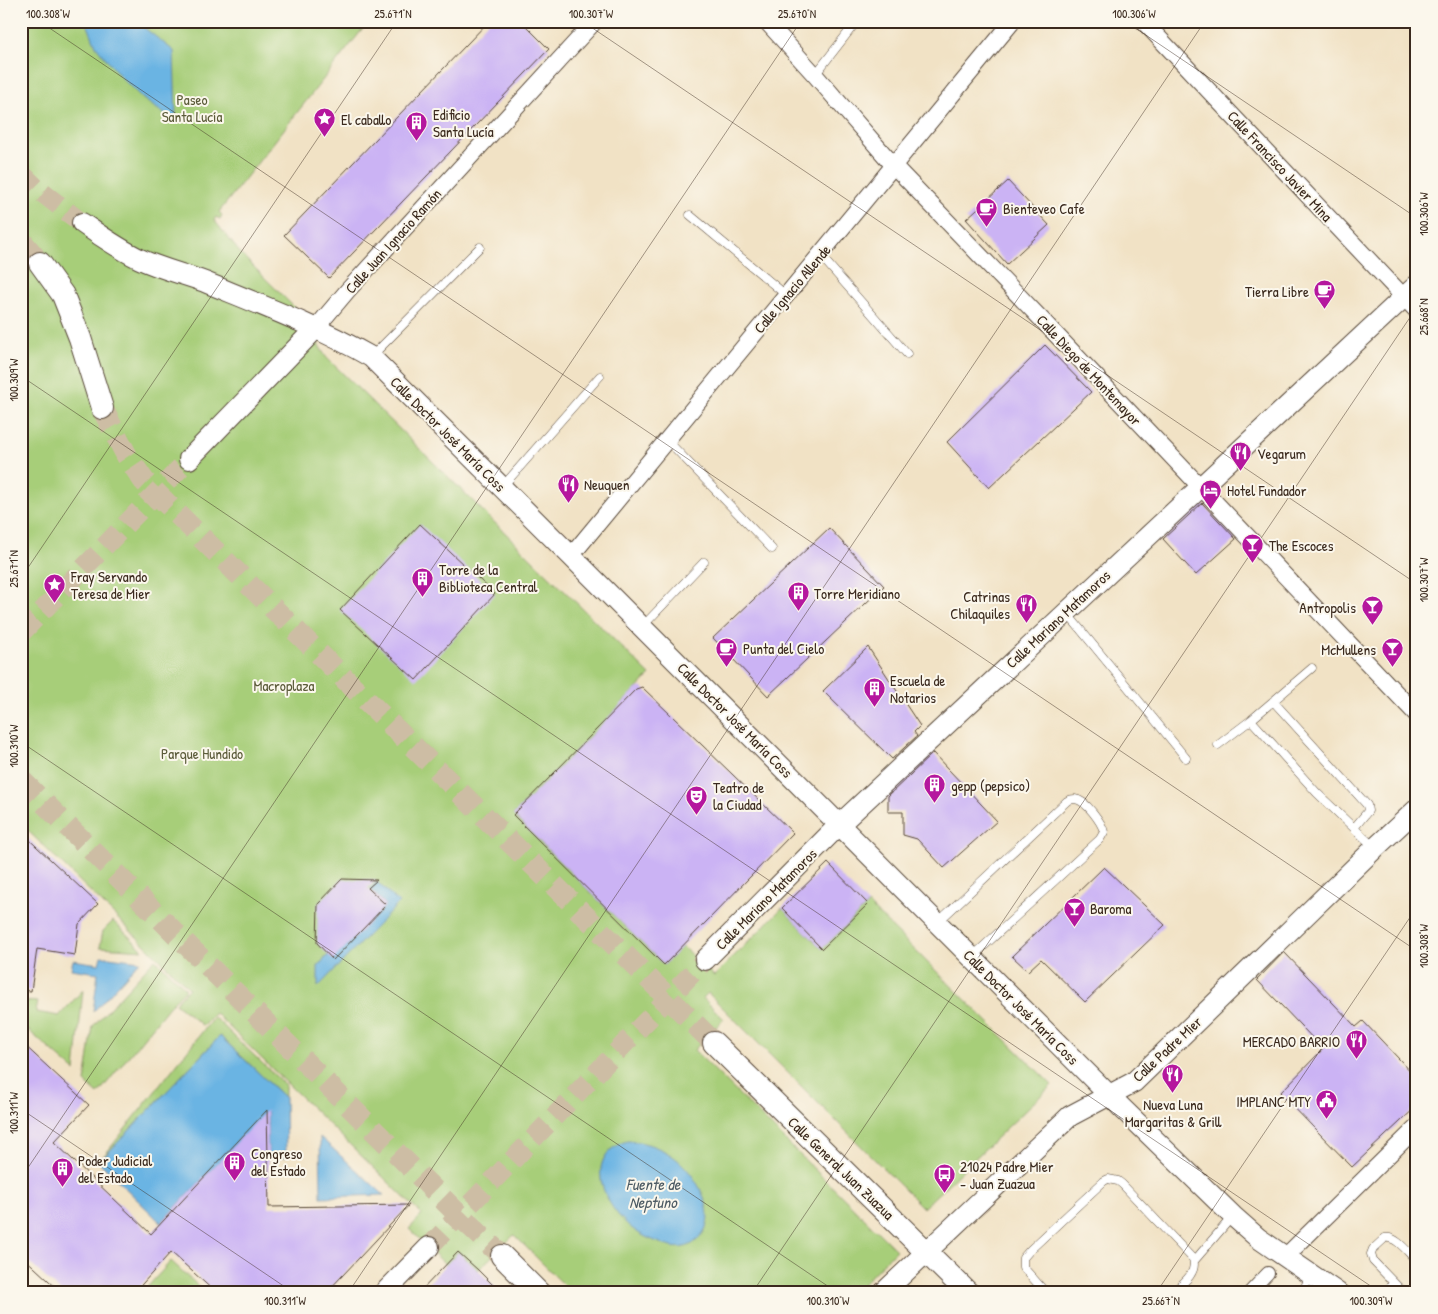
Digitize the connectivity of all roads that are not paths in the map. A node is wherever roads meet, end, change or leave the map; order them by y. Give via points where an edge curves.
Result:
1 (595, 21) edge
2 (766, 21) edge
3 (857, 21) edge
4 (1013, 21) edge
5 (1143, 21) edge
6 (815, 75) junction
7 (894, 166) junction
8 (690, 216) dead end
9 (82, 222) tunnel mouth
10 (480, 247) dead end
11 (820, 255) junction
12 (40, 263) tunnel mouth
13 (786, 296) junction
14 (1412, 298) edge
15 (315, 329) junction
16 (907, 354) dead end
17 (371, 358) junction
18 (600, 376) dead end
19 (102, 408) tunnel mouth
20 (667, 440) junction
21 (189, 459) tunnel mouth
22 (1200, 486) junction
23 (502, 487) junction
24 (772, 549) dead end
25 (571, 556) junction
26 (704, 562) dead end
27 (1066, 612) junction
28 (642, 627) junction
29 (1312, 668) dead end
30 (1273, 701) junction
31 (1417, 715) edge
32 (1251, 720) junction
33 (1218, 745) dead end
34 (1186, 758) dead end
35 (1417, 809) edge
36 (840, 824) junction
37 (1354, 828) junction
38 (1375, 848) junction
39 (937, 922) junction
40 (972, 957) junction
41 (706, 960) tunnel mouth
42 (714, 1043) tunnel mouth
43 (1108, 1095) junction
44 (1417, 1127) edge
45 (1233, 1216) junction
46 (429, 1247) tunnel mouth
47 (926, 1252) junction
48 (502, 1256) tunnel mouth
49 (1284, 1257) junction
50 (1194, 1261) junction
51 (1417, 1261) edge
52 (1268, 1273) dead end
53 (1393, 1283) junction
54 (1306, 1284) edge
55 (1417, 1287) edge
56 (384, 1293) edge
57 (539, 1293) edge
58 (883, 1293) edge
59 (968, 1293) edge
60 (1046, 1293) edge
61 (1172, 1293) edge
62 (1249, 1293) edge
63 (1338, 1293) edge
64 (1386, 1293) edge

1 - 15 street, Calle Juan Ignacio Ramón
2 - 6 street, Calle Diego de Montemayor
3 - 6 lane
4 - 7 street, Calle Ignacio Allende
5 - 14 street, Calle Francisco Javier Mina
6 - 7 street, Calle Diego de Montemayor
7 - 11 street, Calle Ignacio Allende
7 - 22 street, Calle Diego de Montemayor
8 - 13 lane
9 - 15 street, Calle Doctor José María Coss via 141,259
10 - 17 lane
11 - 13 street, Calle Ignacio Allende
11 - 16 lane
12 - 19 main road via 62,295 80,338
13 - 20 street, Calle Ignacio Allende
14 - 22 street, Calle Mariano Matamoros
15 - 17 street, Calle Doctor José María Coss
15 - 21 street, Calle Juan Ignacio Ramón
17 - 23 street, Calle Doctor José María Coss
18 - 23 lane
20 - 24 lane
20 - 25 street, Calle Ignacio Allende
22 - 27 street, Calle Mariano Matamoros
22 - 31 street, Calle Diego de Montemayor
23 - 25 street, Calle Doctor José María Coss
25 - 28 street, Calle Doctor José María Coss
26 - 28 lane
27 - 34 lane
27 - 36 street, Calle Mariano Matamoros
28 - 36 street, Calle Doctor José María Coss
29 - 30 lane
30 - 32 lane
30 - 37 lane via 1369,808
32 - 33 lane
32 - 37 lane
35 - 38 street, Calle Padre Mier
36 - 39 street, Calle Doctor José María Coss
36 - 41 street, Calle Mariano Matamoros
37 - 38 lane
38 - 43 street, Calle Padre Mier via 1134,1082
39 - 40 street, Calle Doctor José María Coss
39 - 40 lane via 1067,801 1082,802 1103,826 1100,839
40 - 43 street, Calle Doctor José María Coss
42 - 47 main road, Calle General Juan Zuazua
43 - 45 street, Calle Doctor José María Coss
43 - 47 street, Calle Padre Mier via 1070,1116
44 - 49 street
45 - 49 street, Calle Doctor José María Coss
45 - 50 lane
46 - 56 street
47 - 58 street, Calle Padre Mier
47 - 59 main road, Calle General Juan Zuazua
48 - 57 main road
49 - 54 street, Calle Doctor José María Coss
50 - 60 lane via 1122,1184 1108,1179 1023,1258 1023,1267
50 - 61 lane via 1193,1272
51 - 53 lane via 1392,1238 1385,1238 1372,1252 1372,1258
52 - 62 street
53 - 55 lane via 1406,1292
53 - 64 lane
54 - 63 street, Calle Doctor José María Coss

